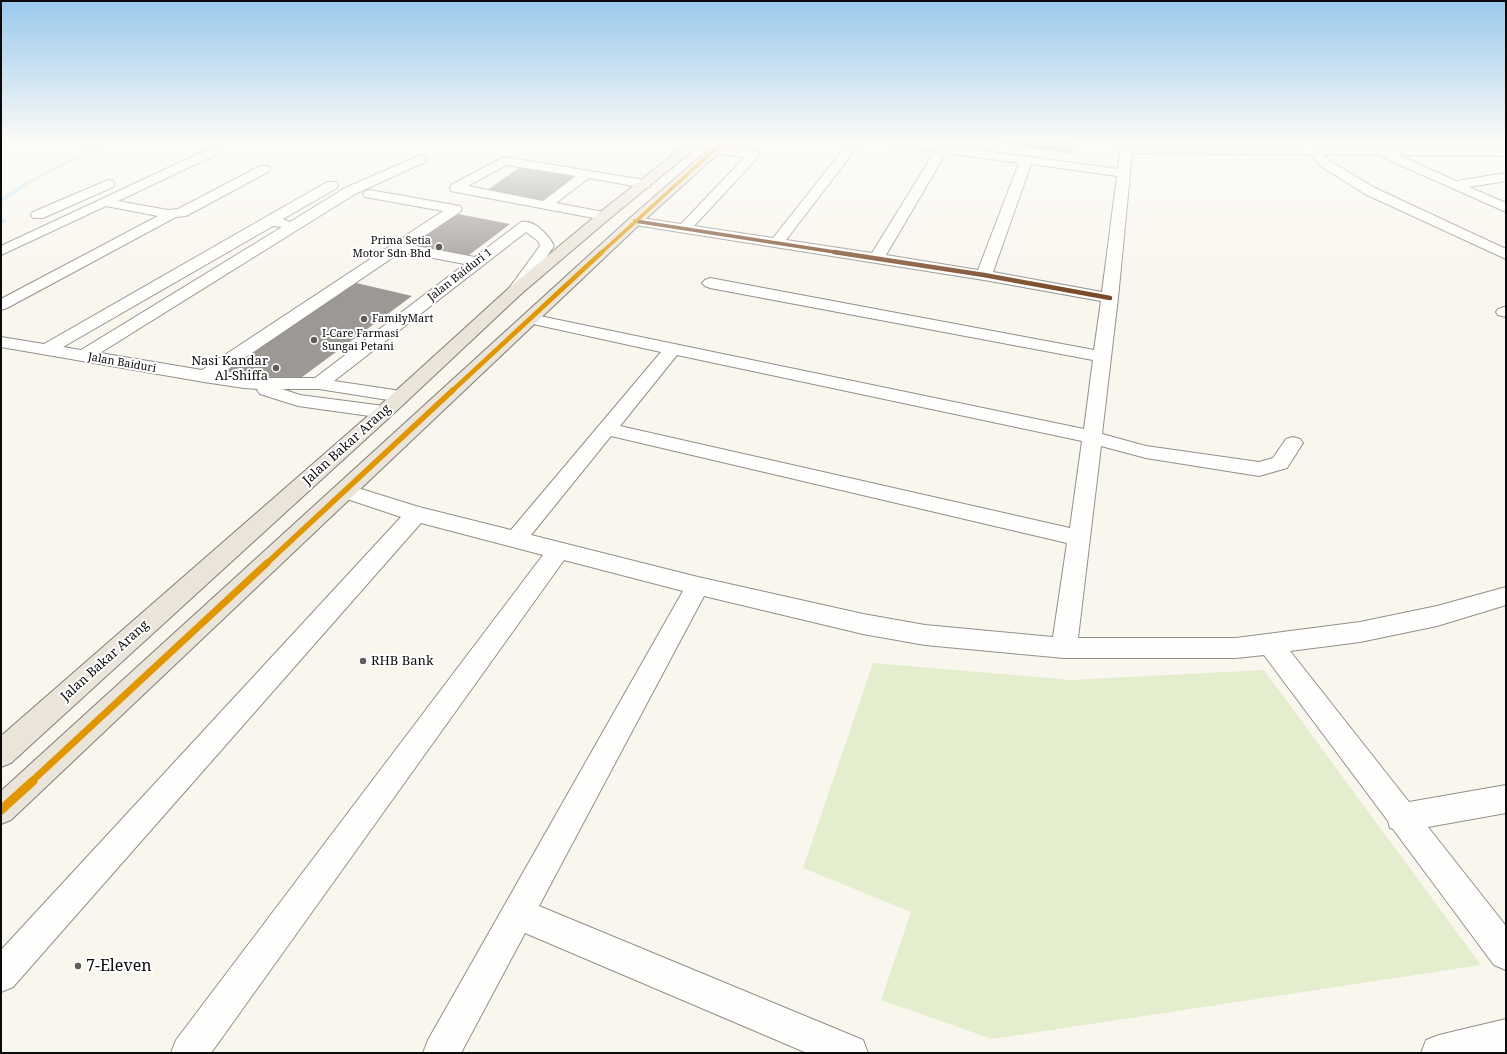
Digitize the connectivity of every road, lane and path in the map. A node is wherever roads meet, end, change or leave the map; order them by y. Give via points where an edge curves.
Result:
1 (91, 191) edge
2 (127, 191) edge
3 (223, 191) edge
4 (321, 191) edge
5 (358, 191) edge
6 (473, 191) edge
7 (564, 191) edge
8 (636, 191) edge
9 (662, 191) edge
10 (720, 191) edge
11 (817, 191) edge
12 (917, 191) edge
13 (1015, 191) edge
14 (1121, 191) edge
15 (1370, 191) edge
16 (1469, 191) edge
17 (354, 196) junction
18 (104, 202) junction
19 (545, 205) junction
20 (1506, 208) edge
21 (172, 214) junction
22 (38, 215) dead end
23 (604, 216) junction
24 (271, 221) junction
25 (635, 221) junction
26 (294, 226) junction
27 (318, 226) dead end
28 (684, 229) junction
29 (776, 243) junction
30 (398, 247) junction
31 (1, 251) edge
32 (1506, 255) edge
33 (876, 259) junction
34 (477, 262) junction
35 (984, 275) junction
36 (710, 283) dead end
37 (515, 291) junction
38 (1110, 298) junction
39 (1, 305) edge
40 (530, 319) junction
41 (1, 342) edge
42 (673, 349) junction
43 (46, 350) junction
44 (84, 356) junction
45 (1102, 357) junction
46 (204, 377) junction
47 (244, 383) junction
48 (319, 384) junction
49 (401, 396) junction
50 (384, 412) junction
51 (606, 429) junction
52 (1091, 437) junction
53 (1293, 443) dead end
54 (345, 491) junction
55 (416, 514) junction
56 (1080, 538) junction
57 (516, 540) junction
58 (559, 550) junction
59 (698, 586) junction
60 (1506, 596) edge
61 (1270, 644) junction
62 (1064, 648) junction
63 (1, 754) edge
64 (1506, 798) edge
65 (1, 810) edge
66 (1401, 818) junction
67 (518, 914) junction
68 (1506, 953) edge
69 (1, 975) edge
70 (1506, 1037) edge
71 (189, 1053) edge
72 (441, 1053) edge
73 (850, 1053) edge
74 (1443, 1053) edge

1 - 22 street
2 - 18 street
3 - 21 street via 184,212
4 - 24 street
5 - 17 street
6 - 19 street
7 - 19 street
8 - 23 main road, Jalan Bakar Arang
9 - 25 main road
10 - 28 street
11 - 29 street
12 - 33 street
13 - 35 street
14 - 38 street
15 - 32 street
16 - 20 street
17 - 26 street
17 - 30 street via 370,194 455,209
18 - 21 street
18 - 31 street
19 - 23 street
21 - 39 street
23 - 37 main road, Jalan Bakar Arang
24 - 26 street
24 - 43 street
25 - 28 street
25 - 40 main road
26 - 27 street
26 - 44 street
28 - 29 street
29 - 33 street
30 - 34 street
30 - 46 street
33 - 35 street
34 - 37 street, Jalan Baiduri 1 via 526,224 544,239 548,246
34 - 48 street, Jalan Baiduri 1
35 - 38 street
36 - 45 street
37 - 49 main road, Jalan Bakar Arang
38 - 45 street
40 - 42 street
40 - 54 main road
41 - 43 street, Jalan Baiduri
42 - 51 street
42 - 52 street
43 - 44 street, Jalan Baiduri
44 - 46 street, Jalan Baiduri
45 - 52 street
46 - 47 street, Jalan Baiduri
47 - 48 street, Jalan Baiduri
47 - 50 street, Jalan Baiduri via 298,400
48 - 49 street, Jalan Baiduri
49 - 50 main road, Jalan Bakar Arang
50 - 63 main road, Jalan Bakar Arang
51 - 56 street
51 - 57 street
52 - 53 street via 1146,452 1259,469 1280,463
52 - 56 street
54 - 55 street
54 - 65 main road
55 - 57 street
55 - 69 street
56 - 62 street
57 - 58 street
58 - 59 street
58 - 71 street
59 - 62 street via 863,624 918,633
59 - 67 street
60 - 61 street via 1437,616 1360,632
61 - 62 street via 1236,648
61 - 66 street
64 - 66 street
66 - 68 street
67 - 72 street
67 - 73 street
70 - 74 street

